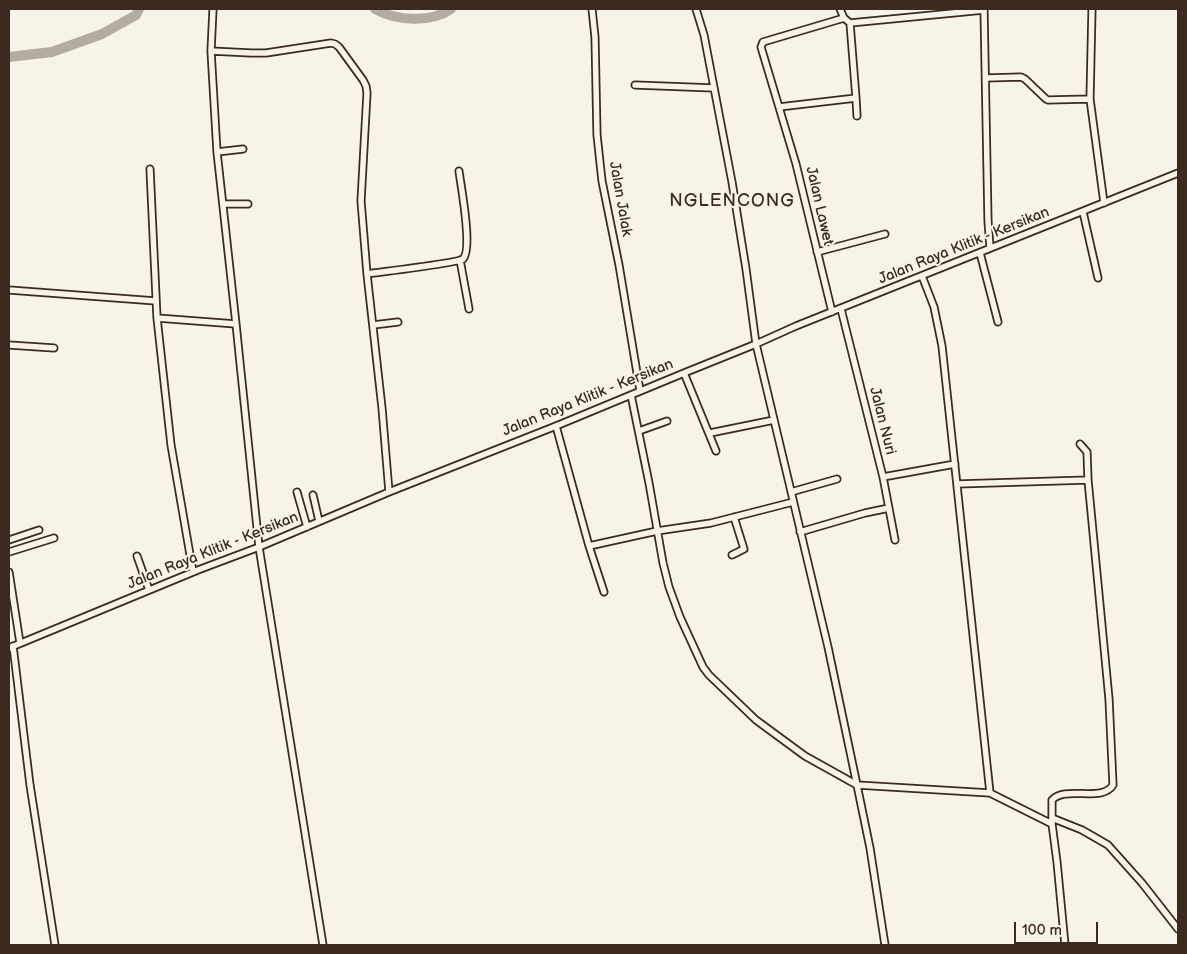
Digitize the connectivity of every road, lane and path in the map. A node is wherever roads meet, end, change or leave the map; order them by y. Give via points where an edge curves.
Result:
1 (213, 9) edge
2 (592, 9) edge
3 (696, 9) edge
4 (840, 9) edge
5 (984, 9) edge
6 (1092, 9) edge
7 (844, 18) junction
8 (850, 23) junction
9 (211, 52) junction
10 (986, 78) junction
11 (635, 85) dead end
12 (714, 88) junction
13 (856, 98) junction
14 (1090, 98) junction
15 (779, 107) junction
16 (857, 116) dead end
17 (243, 149) dead end
18 (217, 152) junction
19 (150, 169) dead end
20 (458, 171) dead end
21 (1178, 173) edge
22 (1104, 203) junction
23 (223, 204) junction
24 (248, 204) dead end
25 (1083, 212) junction
26 (885, 234) dead end
27 (990, 248) junction
28 (817, 252) junction
29 (980, 253) junction
30 (460, 260) junction
31 (367, 274) junction
32 (922, 276) junction
33 (1098, 278) dead end
34 (9, 290) edge
35 (156, 300) junction
36 (469, 309) dead end
37 (841, 309) junction
38 (832, 312) junction
39 (157, 318) junction
40 (398, 322) dead end
41 (998, 322) dead end
42 (236, 324) junction
43 (373, 325) junction
44 (756, 344) junction
45 (9, 345) edge
46 (54, 348) dead end
47 (684, 372) junction
48 (640, 391) junction
49 (631, 395) junction
50 (774, 420) junction
51 (667, 421) dead end
52 (556, 426) junction
53 (639, 430) junction
54 (710, 433) junction
55 (1080, 444) dead end
56 (716, 451) dead end
57 (955, 464) junction
58 (883, 477) junction
59 (837, 479) dead end
60 (1088, 480) junction
61 (957, 484) junction
62 (297, 492) dead end
63 (389, 492) junction
64 (791, 492) junction
65 (313, 495) dead end
66 (793, 502) junction
67 (889, 508) junction
68 (734, 517) junction
69 (319, 522) junction
70 (307, 527) junction
71 (39, 530) dead end
72 (657, 531) junction
73 (800, 532) junction
74 (54, 538) dead end
75 (9, 540) edge
76 (895, 540) dead end
77 (589, 546) junction
78 (258, 547) junction
79 (9, 552) edge
80 (732, 555) dead end
81 (137, 556) dead end
82 (9, 572) edge
83 (193, 572) junction
84 (149, 590) junction
85 (604, 592) dead end
86 (20, 643) junction
87 (11, 647) edge
88 (857, 785) junction
89 (990, 793) junction
90 (1052, 821) junction
91 (1178, 929) edge
92 (55, 945) edge
93 (323, 945) edge
94 (885, 945) edge
95 (1065, 945) edge

1 - 9 street
2 - 48 street, Jalan Jalak via 602,181
3 - 12 street
4 - 7 street
5 - 8 street
5 - 10 street
6 - 14 street
7 - 8 street
7 - 15 street, Jalan Lawet via 762,44
8 - 13 street
9 - 18 street
9 - 31 street via 266,53 331,43 339,48 363,80 367,93 361,201
10 - 14 street via 1025,79 1048,100
10 - 27 street
11 - 12 street
12 - 44 street via 732,182
13 - 15 street
13 - 16 street
14 - 22 street
15 - 28 street, Jalan Lawet
17 - 18 street
18 - 23 street
19 - 35 street
20 - 30 street via 467,233 466,253
21 - 22 street, Jalan Raya Klitik - Kersikan
22 - 25 street, Jalan Raya Klitik - Kersikan
23 - 24 street
23 - 42 street
25 - 27 street, Jalan Raya Klitik - Kersikan
25 - 33 street
26 - 28 street
27 - 29 street, Jalan Raya Klitik - Kersikan
28 - 38 street, Jalan Lawet
29 - 32 street, Jalan Raya Klitik - Kersikan
29 - 41 street
30 - 31 street
30 - 36 street
31 - 43 street
32 - 37 street, Jalan Raya Klitik - Kersikan
32 - 57 street via 934,307 942,346
34 - 35 street
35 - 39 street
37 - 38 street, Jalan Raya Klitik - Kersikan
37 - 58 street, Jalan Nuri
38 - 44 street, Jalan Raya Klitik - Kersikan
39 - 42 street
39 - 83 street via 170,445
40 - 43 street
42 - 78 street
43 - 63 street
44 - 47 street, Jalan Raya Klitik - Kersikan
44 - 50 street
45 - 46 street
47 - 48 street, Jalan Raya Klitik - Kersikan
47 - 54 street
48 - 49 street, Jalan Raya Klitik - Kersikan
49 - 52 street, Jalan Raya Klitik - Kersikan
49 - 53 street
50 - 54 street
50 - 64 street
51 - 53 street
52 - 63 street, Jalan Raya Klitik - Kersikan
52 - 77 street
53 - 72 street
54 - 56 street
55 - 60 street via 1087,452
57 - 58 street
57 - 61 street
58 - 67 street, Jalan Nuri
59 - 64 street
60 - 61 street
60 - 90 street via 1109,699 1113,785 1102,792 1054,797
61 - 89 street
62 - 70 street
63 - 69 street, Jalan Raya Klitik - Kersikan
64 - 66 street
65 - 69 street
66 - 68 street
66 - 73 street
67 - 73 street
67 - 76 street, Jalan Nuri
68 - 72 street
68 - 80 street via 744,549
69 - 70 street, Jalan Raya Klitik - Kersikan
70 - 78 street, Jalan Raya Klitik - Kersikan
71 - 75 street
72 - 77 street
72 - 88 street via 677,610 709,675 789,746
73 - 88 street
74 - 79 street
77 - 85 street
78 - 83 street, Jalan Raya Klitik - Kersikan
78 - 93 street
81 - 84 street
82 - 86 street
83 - 84 street, Jalan Raya Klitik - Kersikan
84 - 86 street, Jalan Raya Klitik - Kersikan
86 - 87 street, Jalan Raya Klitik - Kersikan
87 - 92 street
88 - 89 street
88 - 94 street
89 - 90 street
90 - 91 street via 1082,830 1108,845
90 - 95 street

